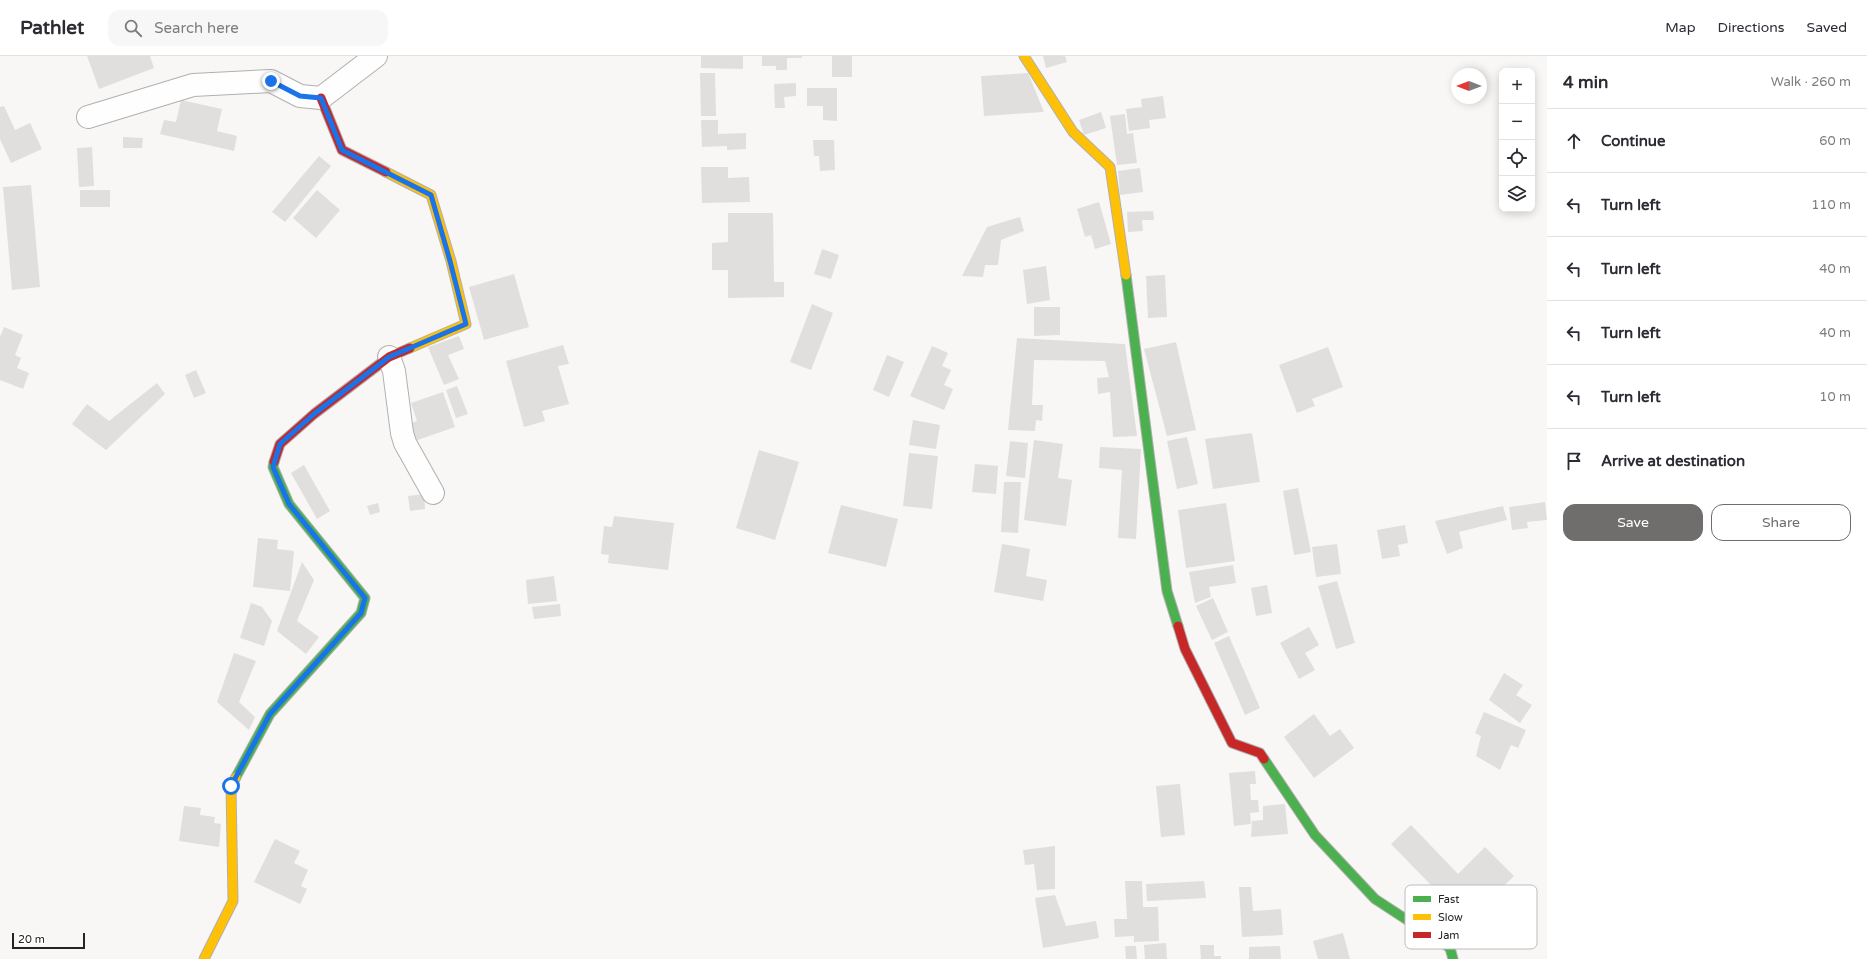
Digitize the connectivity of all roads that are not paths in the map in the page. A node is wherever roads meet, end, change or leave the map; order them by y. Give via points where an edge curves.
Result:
1 (376, 56) edge
2 (1024, 56) edge
3 (321, 98) junction
4 (88, 117) dead end
5 (389, 357) junction
6 (433, 494) dead end
7 (1405, 919) edge
8 (1450, 949) edge
9 (204, 959) edge
10 (1453, 959) edge

1 - 3 street
2 - 7 street via 1073,132 1110,167 1168,591 1185,650 1232,743 1260,752 1315,835 1375,899
3 - 4 street via 300,96 271,81 193,85
3 - 5 street via 342,150 431,195 450,261 466,324
5 - 6 street via 394,371 405,443
5 - 9 street via 314,414 280,444 273,467 289,504 365,598 361,613 270,714 231,786 233,902
8 - 10 street

